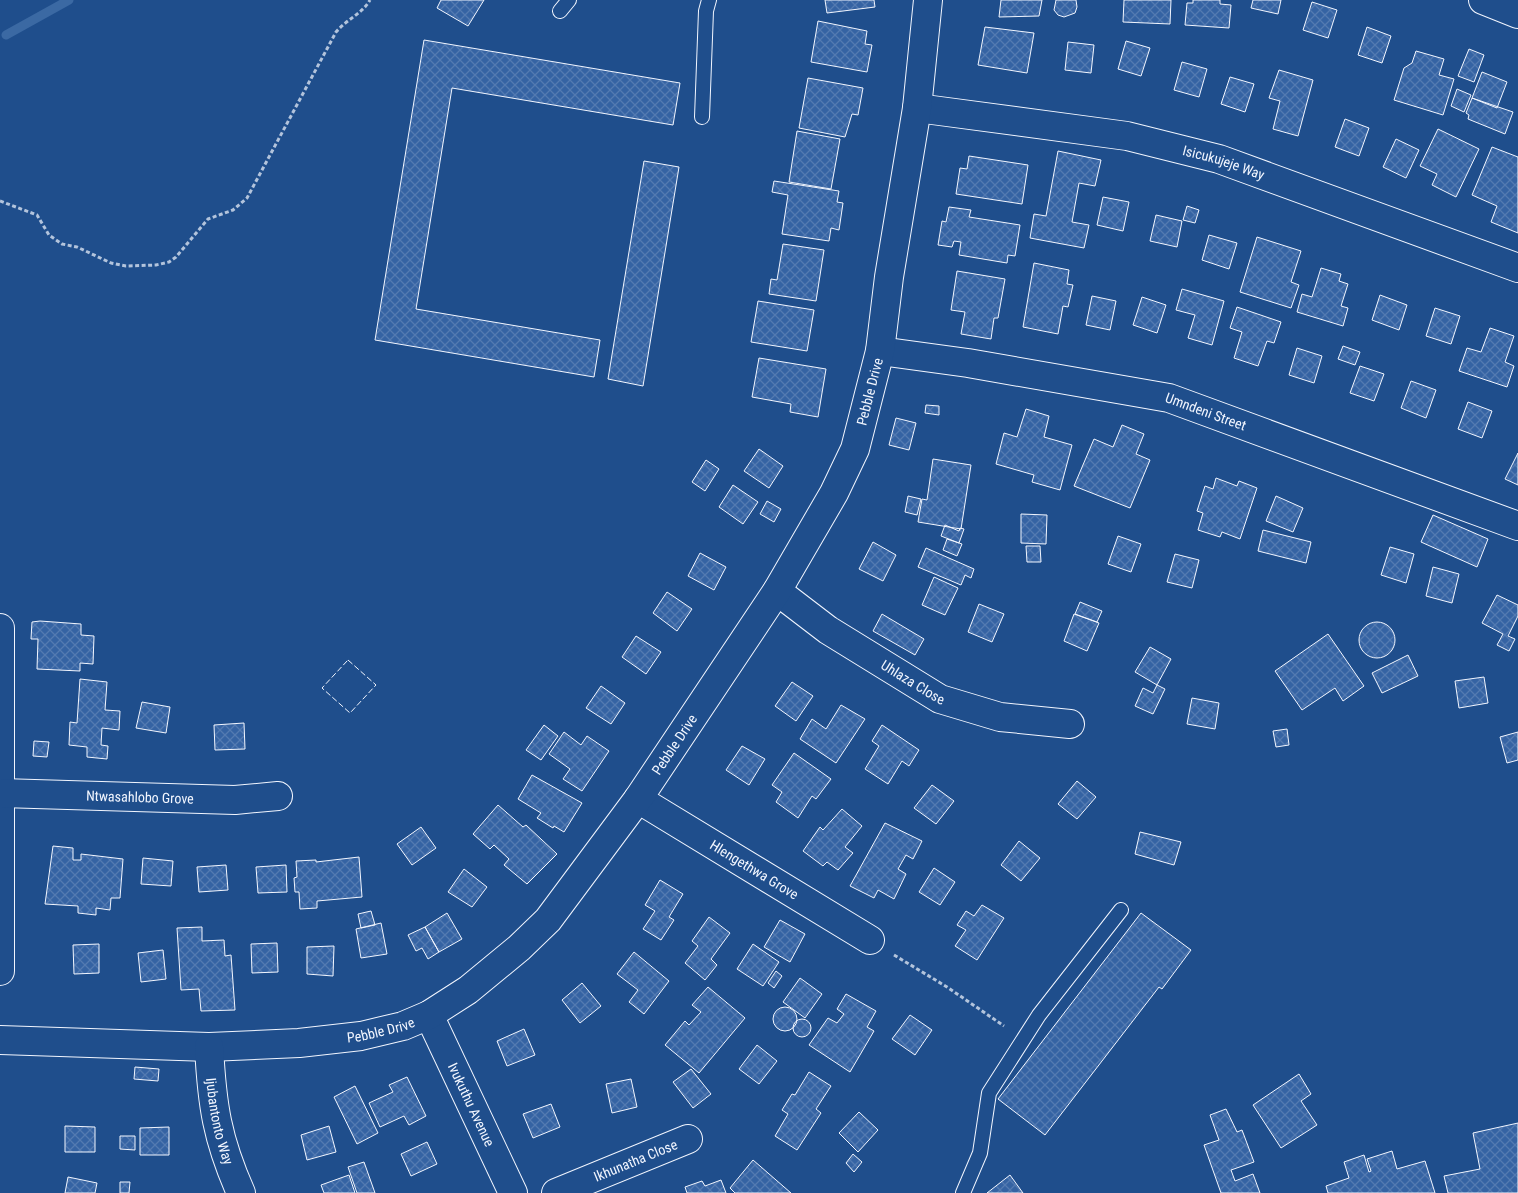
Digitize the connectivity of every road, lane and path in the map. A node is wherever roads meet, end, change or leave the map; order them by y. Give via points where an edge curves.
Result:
1 (370, 0) edge
2 (709, 0) edge
3 (928, 0) edge
4 (1483, 0) edge
5 (1518, 14) edge
6 (917, 108) junction
7 (702, 117) dead end
8 (0, 201) edge
9 (1518, 268) edge
10 (880, 351) junction
11 (1518, 526) edge
12 (777, 590) junction
13 (0, 628) edge
14 (1070, 724) dead end
15 (2, 793) junction
16 (278, 796) dead end
17 (638, 799) junction
18 (1121, 910) dead end
19 (870, 940) joint
20 (0, 970) edge
21 (429, 1015) junction
22 (1023, 1039) junction
23 (0, 1040) edge
24 (209, 1047) junction
25 (688, 1139) dead end
26 (241, 1193) edge
27 (513, 1193) edge
28 (556, 1193) edge
29 (962, 1193) edge

1 - 8 path via 361,12 336,32 248,198 233,210 208,219 169,262 156,266 111,263 77,246 62,244 49,234 37,215
2 - 7 lane
3 - 6 street, Pebble Drive
4 - 5 street
6 - 9 street, Isicukujeje Way via 1127,136 1219,159
6 - 10 street, Pebble Drive
10 - 11 street, Umndeni Street via 1169,398
10 - 12 street, Pebble Drive via 855,449 834,493
12 - 14 street, Uhlaza Close via 828,630 940,698 1000,717
12 - 17 street, Pebble Drive
13 - 15 street
15 - 16 street, Ntwasahlobo Grove via 235,800
15 - 20 street
17 - 19 street, Hlengethwa Grove
17 - 21 street, Pebble Drive via 548,920 468,990
18 - 22 lane
19 - 22 path
21 - 24 street, Pebble Drive via 403,1026 361,1036 300,1044
21 - 27 street, Ivukuthu Avenue
22 - 29 lane via 989,1093 980,1153
23 - 24 street, Pebble Drive
24 - 26 street, Ijubantonto Way via 211,1094 218,1129 225,1157
25 - 28 street, Ikhunatha Close

